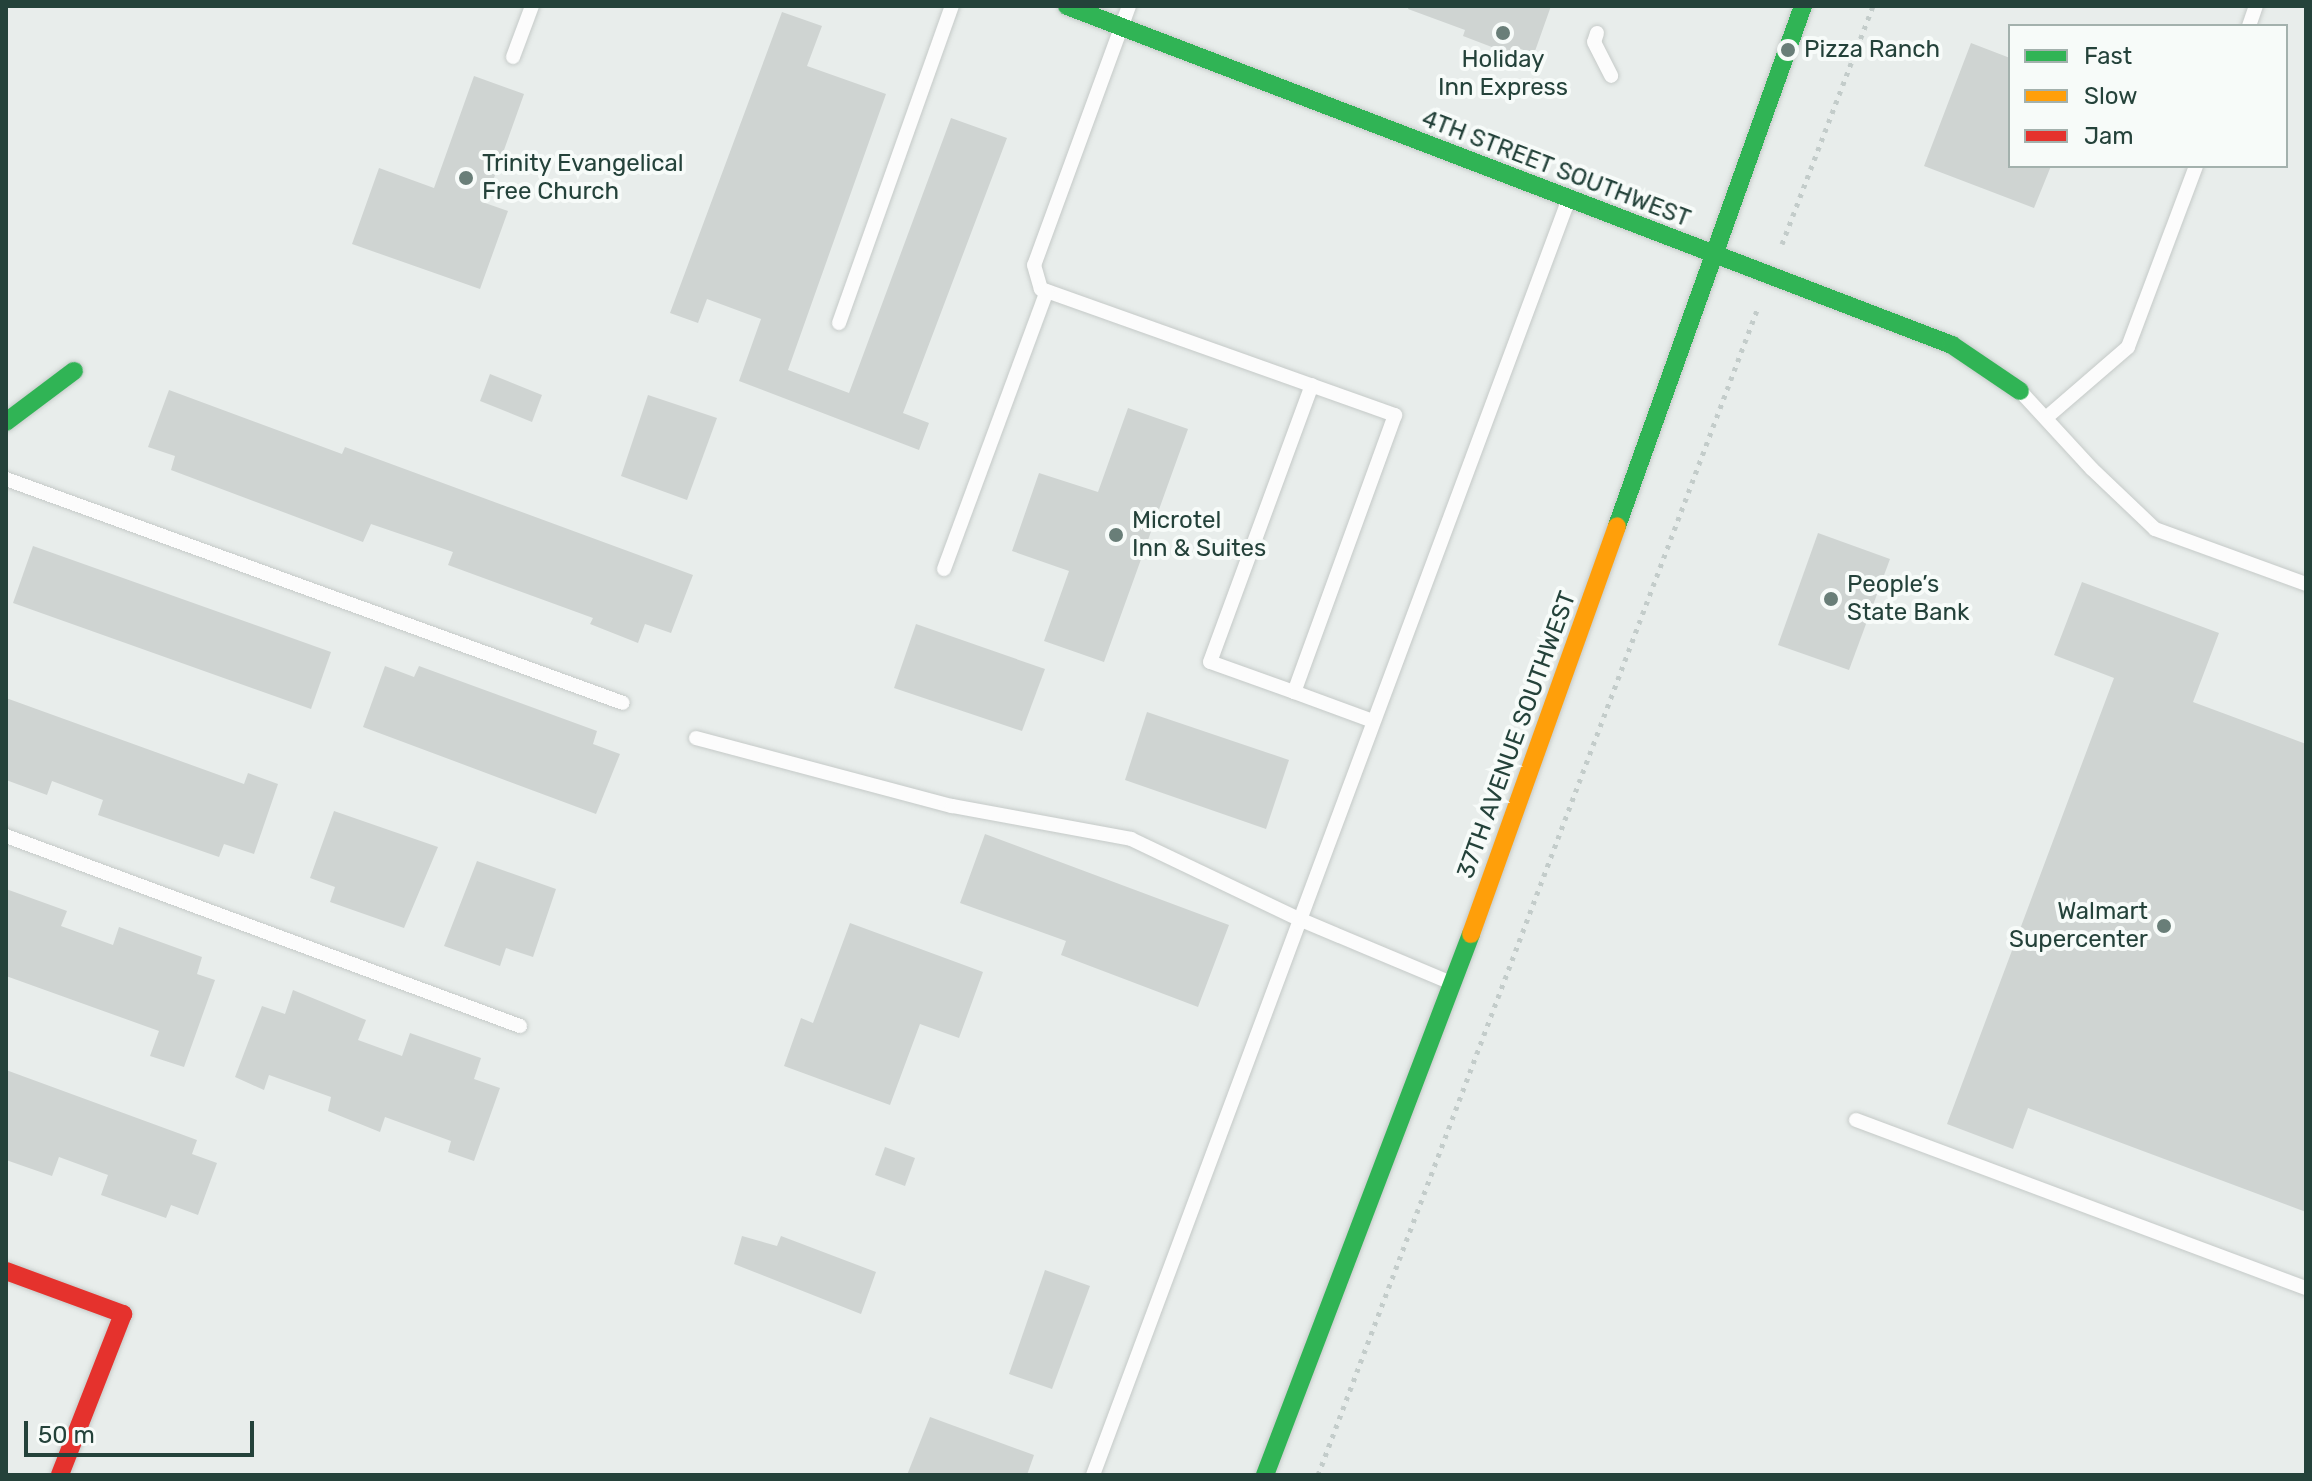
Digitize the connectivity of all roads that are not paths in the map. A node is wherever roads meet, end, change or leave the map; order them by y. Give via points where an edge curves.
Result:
1 (532, 6) edge
2 (952, 6) edge
3 (1067, 6) edge
4 (1129, 6) edge
5 (1803, 6) edge
6 (1121, 26) junction
7 (1597, 33) dead end
8 (513, 57) dead end
9 (1611, 76) dead end
10 (2195, 168) edge
11 (1569, 200) junction
12 (1715, 257) junction
13 (1047, 291) junction
14 (839, 323) dead end
15 (74, 371) dead end
16 (1312, 385) junction
17 (2020, 391) joint
18 (2047, 417) junction
19 (6, 422) edge
20 (6, 479) edge
21 (944, 569) dead end
22 (2306, 584) edge
23 (1294, 692) junction
24 (623, 703) dead end
25 (1373, 721) junction
26 (696, 738) dead end
27 (6, 836) edge
28 (1299, 919) junction
29 (1453, 984) junction
30 (520, 1026) dead end
31 (1856, 1120) dead end
32 (6, 1271) edge
33 (2306, 1288) edge
34 (60, 1475) edge
35 (1093, 1475) edge
36 (1265, 1475) edge

1 - 8 lane
2 - 14 lane
3 - 6 main road, 4TH STREET SOUTHWEST
4 - 6 lane
5 - 12 main road, 37TH AVENUE SOUTHWEST
6 - 11 main road, 4TH STREET SOUTHWEST
6 - 13 lane via 1034,265 1041,289
7 - 9 lane via 1594,42
10 - 18 lane via 2128,347
11 - 12 main road, 4TH STREET SOUTHWEST
11 - 25 lane
12 - 17 main road, 4TH STREET SOUTHWEST via 1952,345
12 - 29 main road, 37TH AVENUE SOUTHWEST
13 - 16 lane
13 - 21 lane
15 - 19 main road
16 - 23 lane via 1395,415
16 - 23 lane via 1210,662
17 - 18 lane
18 - 22 lane via 2155,529
20 - 24 lane
23 - 25 lane
25 - 28 lane
26 - 28 lane via 952,806 1131,839
27 - 30 lane
28 - 29 lane
28 - 35 lane
29 - 36 main road, 37TH AVENUE SOUTHWEST
31 - 33 lane
32 - 34 main road via 123,1314

